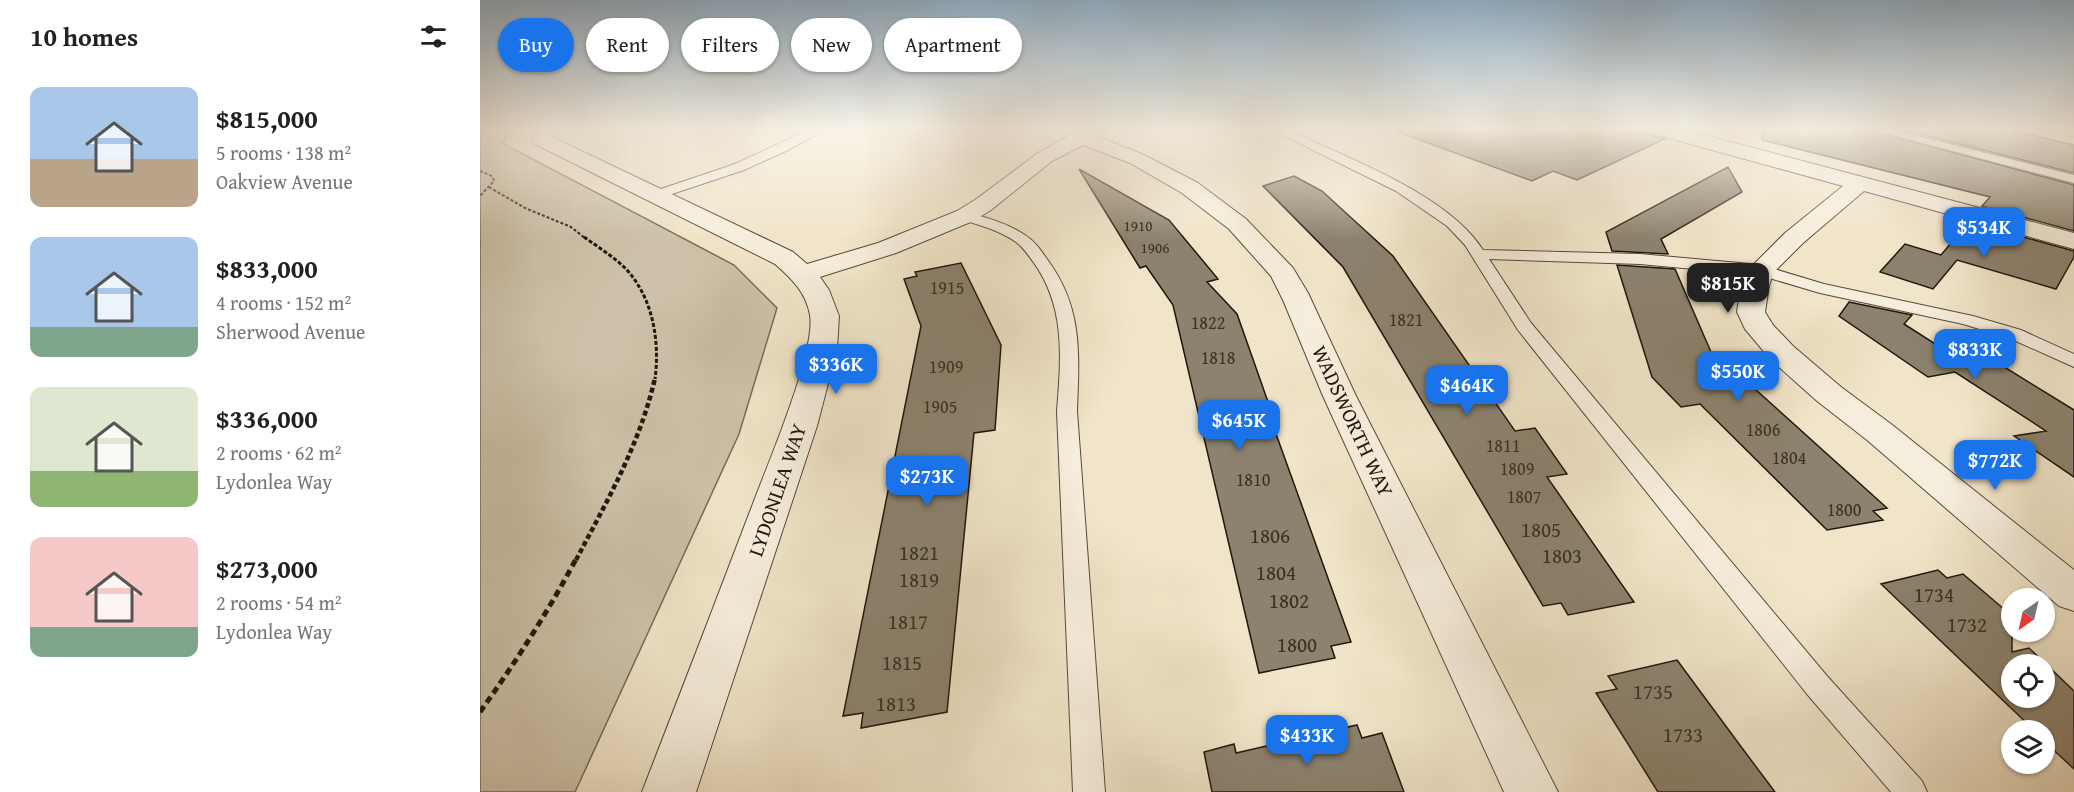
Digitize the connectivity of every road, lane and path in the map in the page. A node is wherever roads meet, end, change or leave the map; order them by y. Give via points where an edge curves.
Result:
1 (592, 165) edge
2 (746, 165) edge
3 (1035, 165) edge
4 (1148, 165) edge
5 (1352, 165) edge
6 (1789, 165) edge
7 (2018, 165) edge
8 (480, 171) edge
9 (2074, 179) edge
10 (1859, 184) junction
11 (489, 188) junction
12 (480, 196) edge
13 (654, 196) junction
14 (965, 216) junction
15 (2074, 241) edge
16 (1479, 254) junction
17 (1761, 270) junction
18 (803, 274) junction
19 (2074, 361) edge
20 (2074, 594) edge
21 (480, 712) edge
22 (669, 792) edge
23 (1089, 792) edge
24 (1532, 792) edge
25 (1911, 792) edge

1 - 13 street, LYDONLEA WAY
2 - 13 lane
3 - 14 street
4 - 24 street, WADSWORTH WAY via 1198,193 1232,219 1280,269 1294,291 1334,385
5 - 16 lane via 1401,188 1452,223
6 - 10 street
7 - 9 lane
8 - 11 path via 494,178
10 - 15 street
10 - 17 street
11 - 12 path
11 - 21 path via 572,227 631,274 654,322 657,362 644,424 629,459 574,566
13 - 18 street, LYDONLEA WAY via 784,258
14 - 18 street via 887,248
14 - 23 lane via 998,226 1022,239 1049,271 1066,308 1070,352 1067,411
16 - 17 lane via 1640,259
16 - 25 lane via 1524,326 1817,686
17 - 19 lane via 1820,288 2006,331
17 - 20 street via 1751,312 1760,329 1782,353
18 - 22 street, LYDONLEA WAY via 815,290 825,316 822,349 796,437

